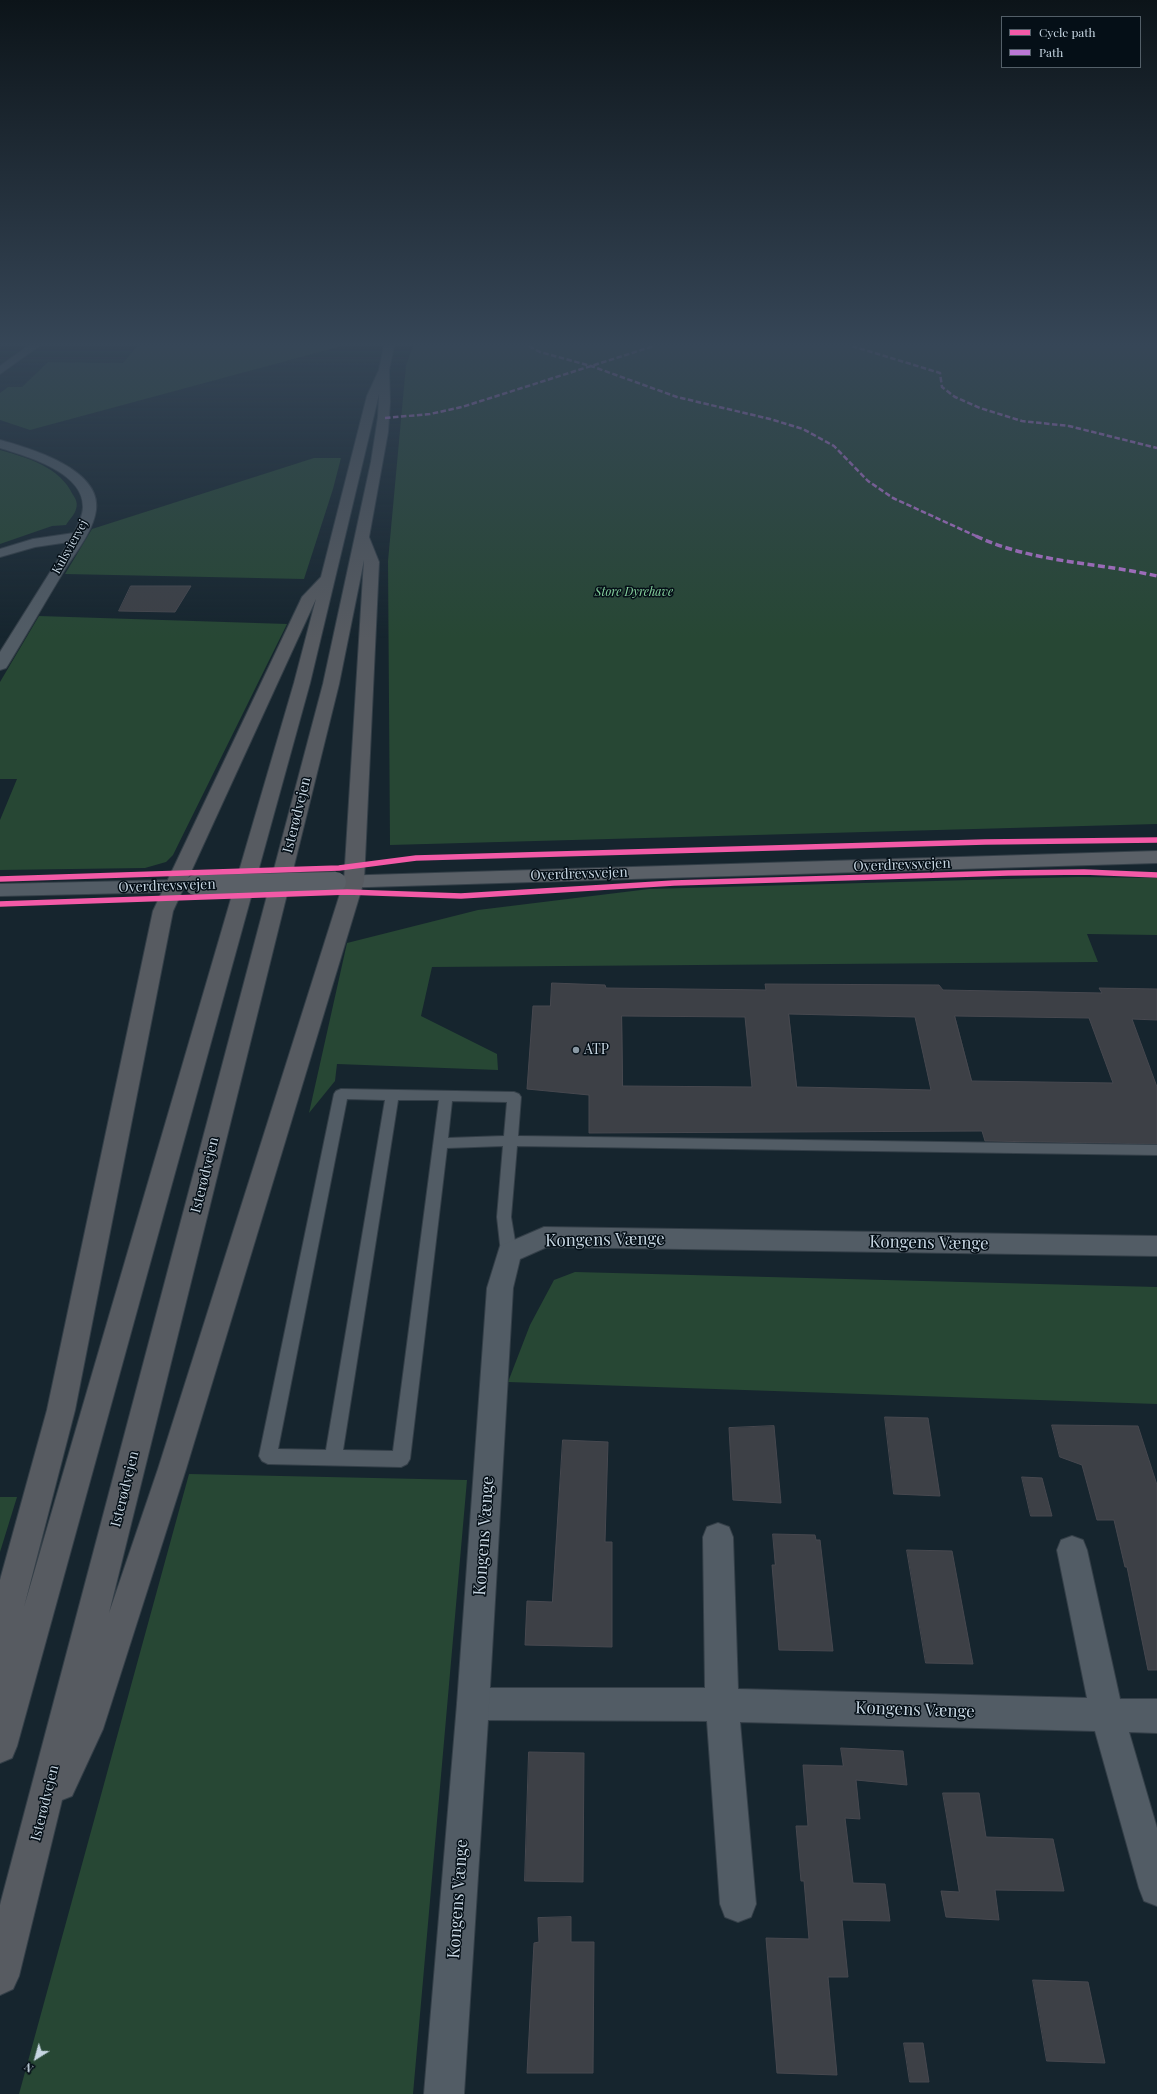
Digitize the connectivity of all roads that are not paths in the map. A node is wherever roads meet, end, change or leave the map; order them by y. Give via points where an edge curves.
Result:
1 (0, 444) edge
2 (362, 444) edge
3 (380, 444) edge
4 (78, 536) junction
5 (362, 536) junction
6 (0, 554) edge
7 (330, 576) junction
8 (0, 665) edge
9 (1157, 857) edge
10 (345, 882) junction
11 (184, 886) junction
12 (0, 890) edge
13 (392, 1095) junction
14 (446, 1096) junction
15 (511, 1141) junction
16 (441, 1143) junction
17 (1157, 1150) edge
18 (1157, 1246) edge
19 (509, 1253) junction
20 (333, 1457) junction
21 (718, 1537) dead end
22 (1072, 1550) dead end
23 (0, 1673) edge
24 (473, 1704) junction
25 (722, 1705) junction
26 (1107, 1715) junction
27 (1157, 1716) edge
28 (0, 1746) edge
29 (38, 1832) junction
30 (1157, 1888) edge
31 (738, 1904) dead end
32 (0, 1976) edge
33 (444, 2094) edge

1 - 4 street, Kulsviervej via 53,463 70,473 82,486 89,499 89,511
2 - 7 highway, Isterødvejen
3 - 5 highway, Isterødvejen
4 - 6 street via 33,542
4 - 8 street, Kulsviervej
5 - 10 highway via 372,562
5 - 29 highway, Isterødvejen via 330,684
7 - 11 highway via 309,597 252,721
7 - 28 highway, Isterødvejen via 302,683
9 - 10 main road, Overdrevsvejen
10 - 11 main road, Overdrevsvejen, bridge
10 - 29 highway via 174,1462 88,1722
11 - 12 street, Overdrevsvejen
11 - 23 highway via 164,911 138,1026 61,1410 6,1619
13 - 14 lane
13 - 20 lane
13 - 20 lane via 341,1094 268,1456
14 - 15 lane via 514,1097
14 - 16 lane
15 - 16 lane
15 - 17 lane
15 - 19 lane via 504,1218
16 - 20 lane via 401,1459
18 - 19 street, Kongens Vænge via 544,1237
19 - 24 street, Kongens Vænge via 500,1288
21 - 25 street
22 - 26 street
24 - 25 street, Kongens Vænge
24 - 33 street, Kongens Vænge
25 - 26 street, Kongens Vænge
25 - 31 street
26 - 27 street, Kongens Vænge
26 - 30 street
29 - 32 highway, Isterødvejen

